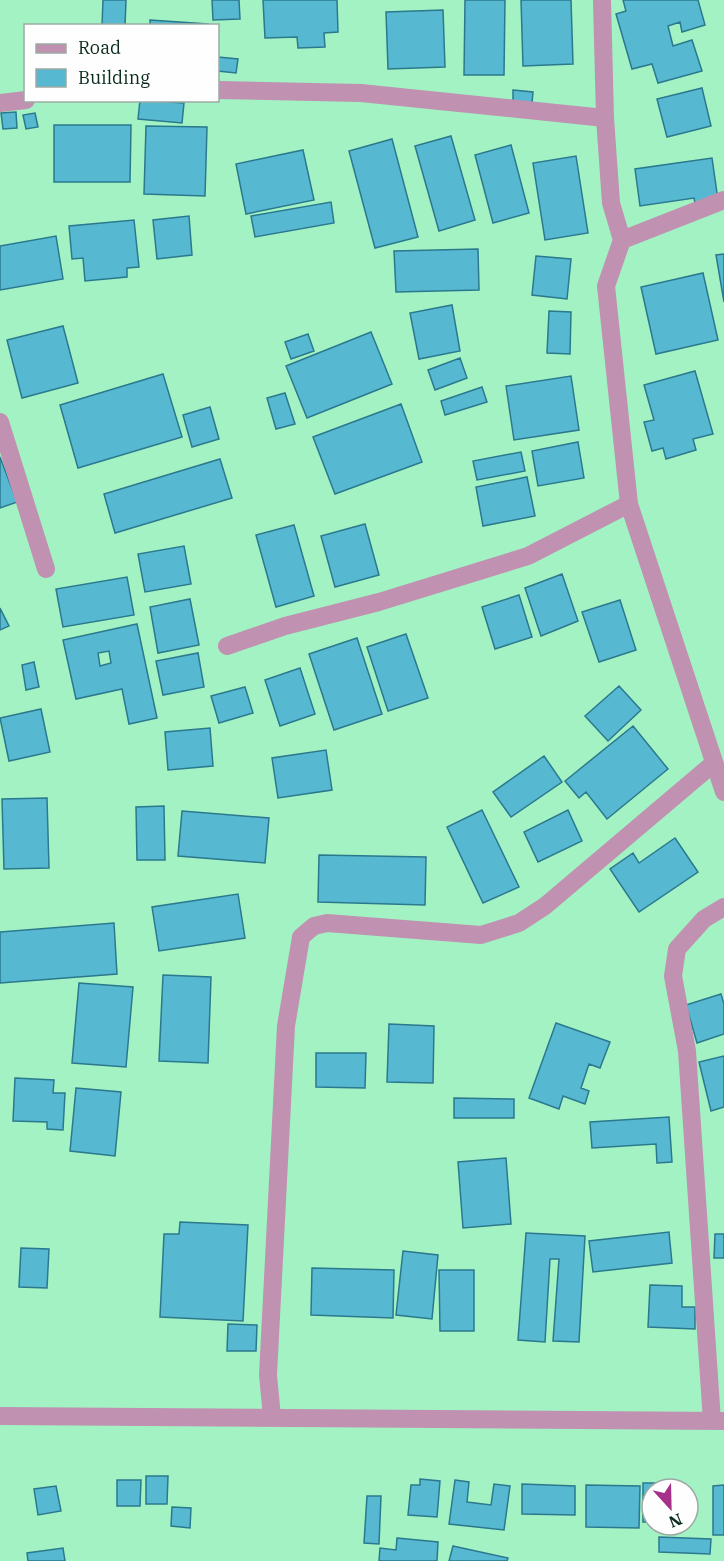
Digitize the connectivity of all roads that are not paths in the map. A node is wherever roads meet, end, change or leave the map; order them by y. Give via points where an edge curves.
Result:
1 (602, 0) edge
2 (219, 90) edge
3 (24, 100) edge
4 (0, 103) edge
5 (605, 118) junction
6 (724, 200) edge
7 (622, 240) junction
8 (0, 422) edge
9 (629, 504) junction
10 (46, 569) dead end
11 (227, 646) dead end
12 (714, 764) junction
13 (724, 792) edge
14 (724, 907) edge
15 (0, 1416) edge
16 (272, 1417) junction
17 (718, 1421) edge

1 - 5 street
2 - 5 street via 361,93
3 - 4 street
5 - 7 street via 611,203
6 - 7 street
7 - 9 street via 606,286
8 - 10 street
9 - 11 street via 528,556
9 - 12 street
12 - 13 street
12 - 16 street via 545,906 519,923 482,935 327,923 314,926 301,937 286,1026 268,1375
14 - 17 street via 705,919 677,949 673,976 687,1051
15 - 16 street
16 - 17 street

